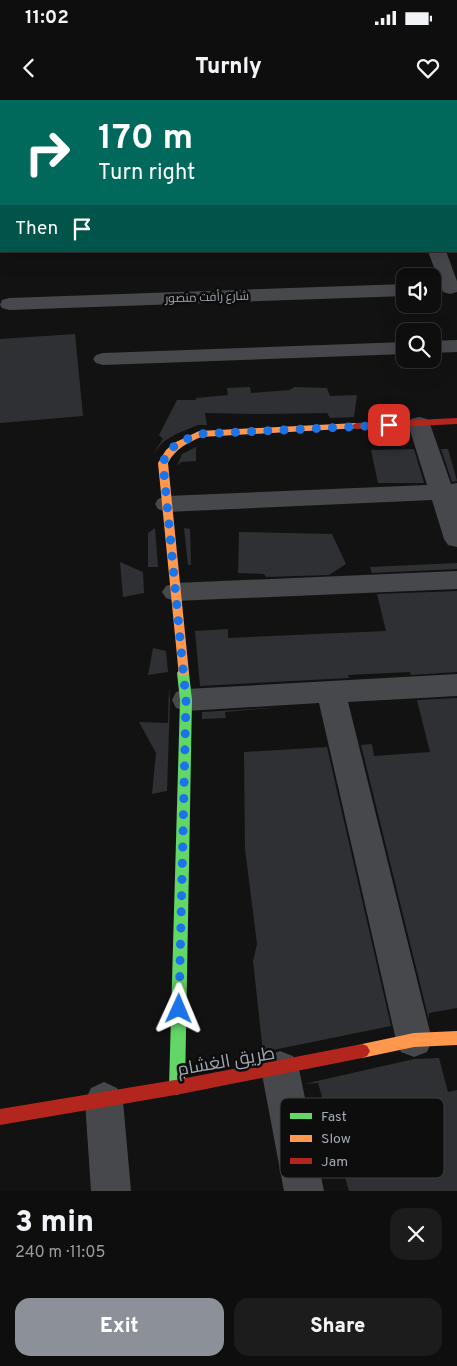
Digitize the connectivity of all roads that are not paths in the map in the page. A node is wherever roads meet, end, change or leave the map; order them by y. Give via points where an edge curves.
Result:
1 (436, 252) edge
2 (446, 289) edge
3 (396, 290) edge
4 (9, 304) dead end
5 (457, 346) edge
6 (441, 347) edge
7 (396, 348) edge
8 (103, 359) dead end
9 (457, 421) edge
10 (419, 424) junction
11 (449, 491) edge
12 (167, 504) junction
13 (457, 539) edge
14 (457, 580) edge
15 (175, 592) junction
16 (457, 685) edge
17 (331, 692) junction
18 (186, 700) junction
19 (457, 1038) edge
20 (414, 1040) junction
21 (280, 1069) junction
22 (177, 1087) junction
23 (286, 1098) edge
24 (104, 1101) junction
25 (0, 1117) edge
26 (301, 1178) edge
27 (111, 1191) edge
28 (304, 1191) edge

1 - 2 street
3 - 4 street, شارع رأفت منصور
5 - 6 street
7 - 8 street
9 - 10 street
10 - 11 street
10 - 12 street via 199,434 172,446 166,454 163,463
11 - 12 street
11 - 13 street
12 - 15 street
14 - 15 street
15 - 18 street
16 - 17 street
17 - 18 street
17 - 20 street
18 - 22 street
19 - 20 street, طريق الغشام
20 - 21 street, طريق الغشام
21 - 22 street, طريق الغشام
21 - 23 street
22 - 24 street, طريق الغشام
24 - 25 street, طريق الغشام
24 - 27 street
26 - 28 street

